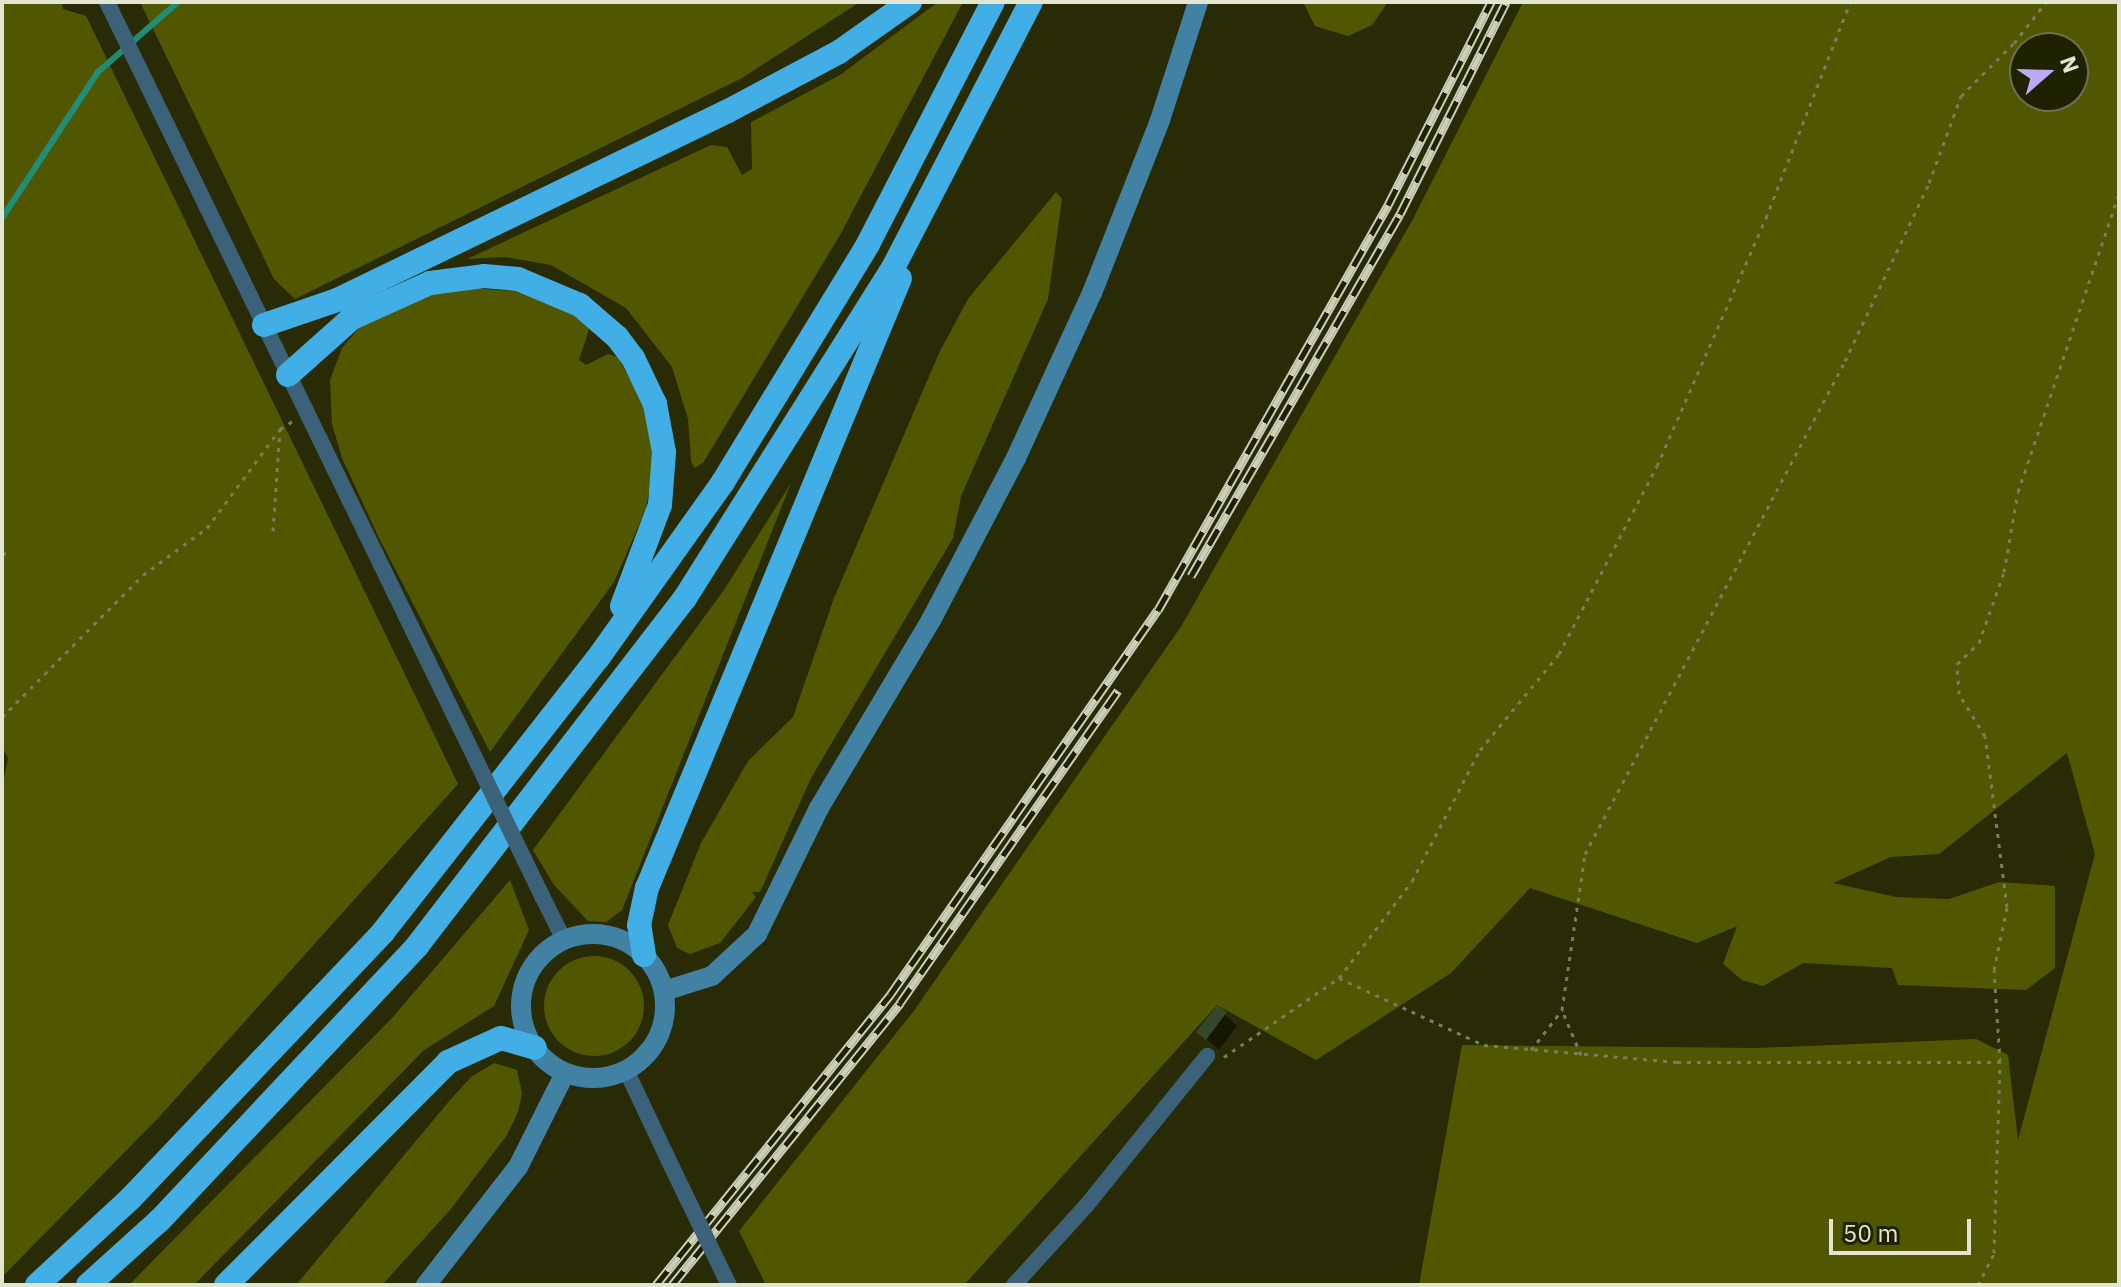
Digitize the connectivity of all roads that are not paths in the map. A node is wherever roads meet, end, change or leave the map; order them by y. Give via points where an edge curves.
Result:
1 (107, 2) edge
2 (910, 2) edge
3 (993, 2) edge
4 (1031, 2) edge
5 (1198, 2) edge
6 (932, 195) junction
7 (264, 325) junction
8 (288, 375) junction
9 (598, 658) junction
10 (564, 940) junction
11 (644, 955) junction
12 (664, 991) junction
13 (535, 1048) junction
14 (1215, 1057) road end
15 (626, 1070) junction
16 (565, 1073) junction
17 (37, 1285) edge
18 (88, 1285) edge
19 (226, 1285) edge
20 (426, 1285) edge
21 (729, 1285) edge
22 (1014, 1285) edge

1 - 7 street
2 - 7 highway via 839,52 728,111 337,300
3 - 9 highway via 868,244 723,482
4 - 6 highway
5 - 12 street via 1160,120 1092,293 1016,458 931,620 819,808 757,934 712,976
6 - 11 highway via 647,888 639,925
6 - 18 highway via 754,494 685,598 539,794 384,982 160,1220
7 - 8 street
8 - 9 highway via 352,318 409,290 448,280 497,276 539,283 598,319 617,337 645,380 664,452 660,505 651,537
8 - 10 street, bridge
9 - 17 highway via 383,932 152,1177
10 - 11 street via 606,935
10 - 13 street via 541,956 522,994 523,1022
11 - 12 street
12 - 15 street via 658,1037
13 - 16 street
13 - 19 highway via 501,1038 448,1062
14 - 22 street
15 - 16 street via 602,1078
15 - 21 street, bridge
16 - 20 street via 518,1167

